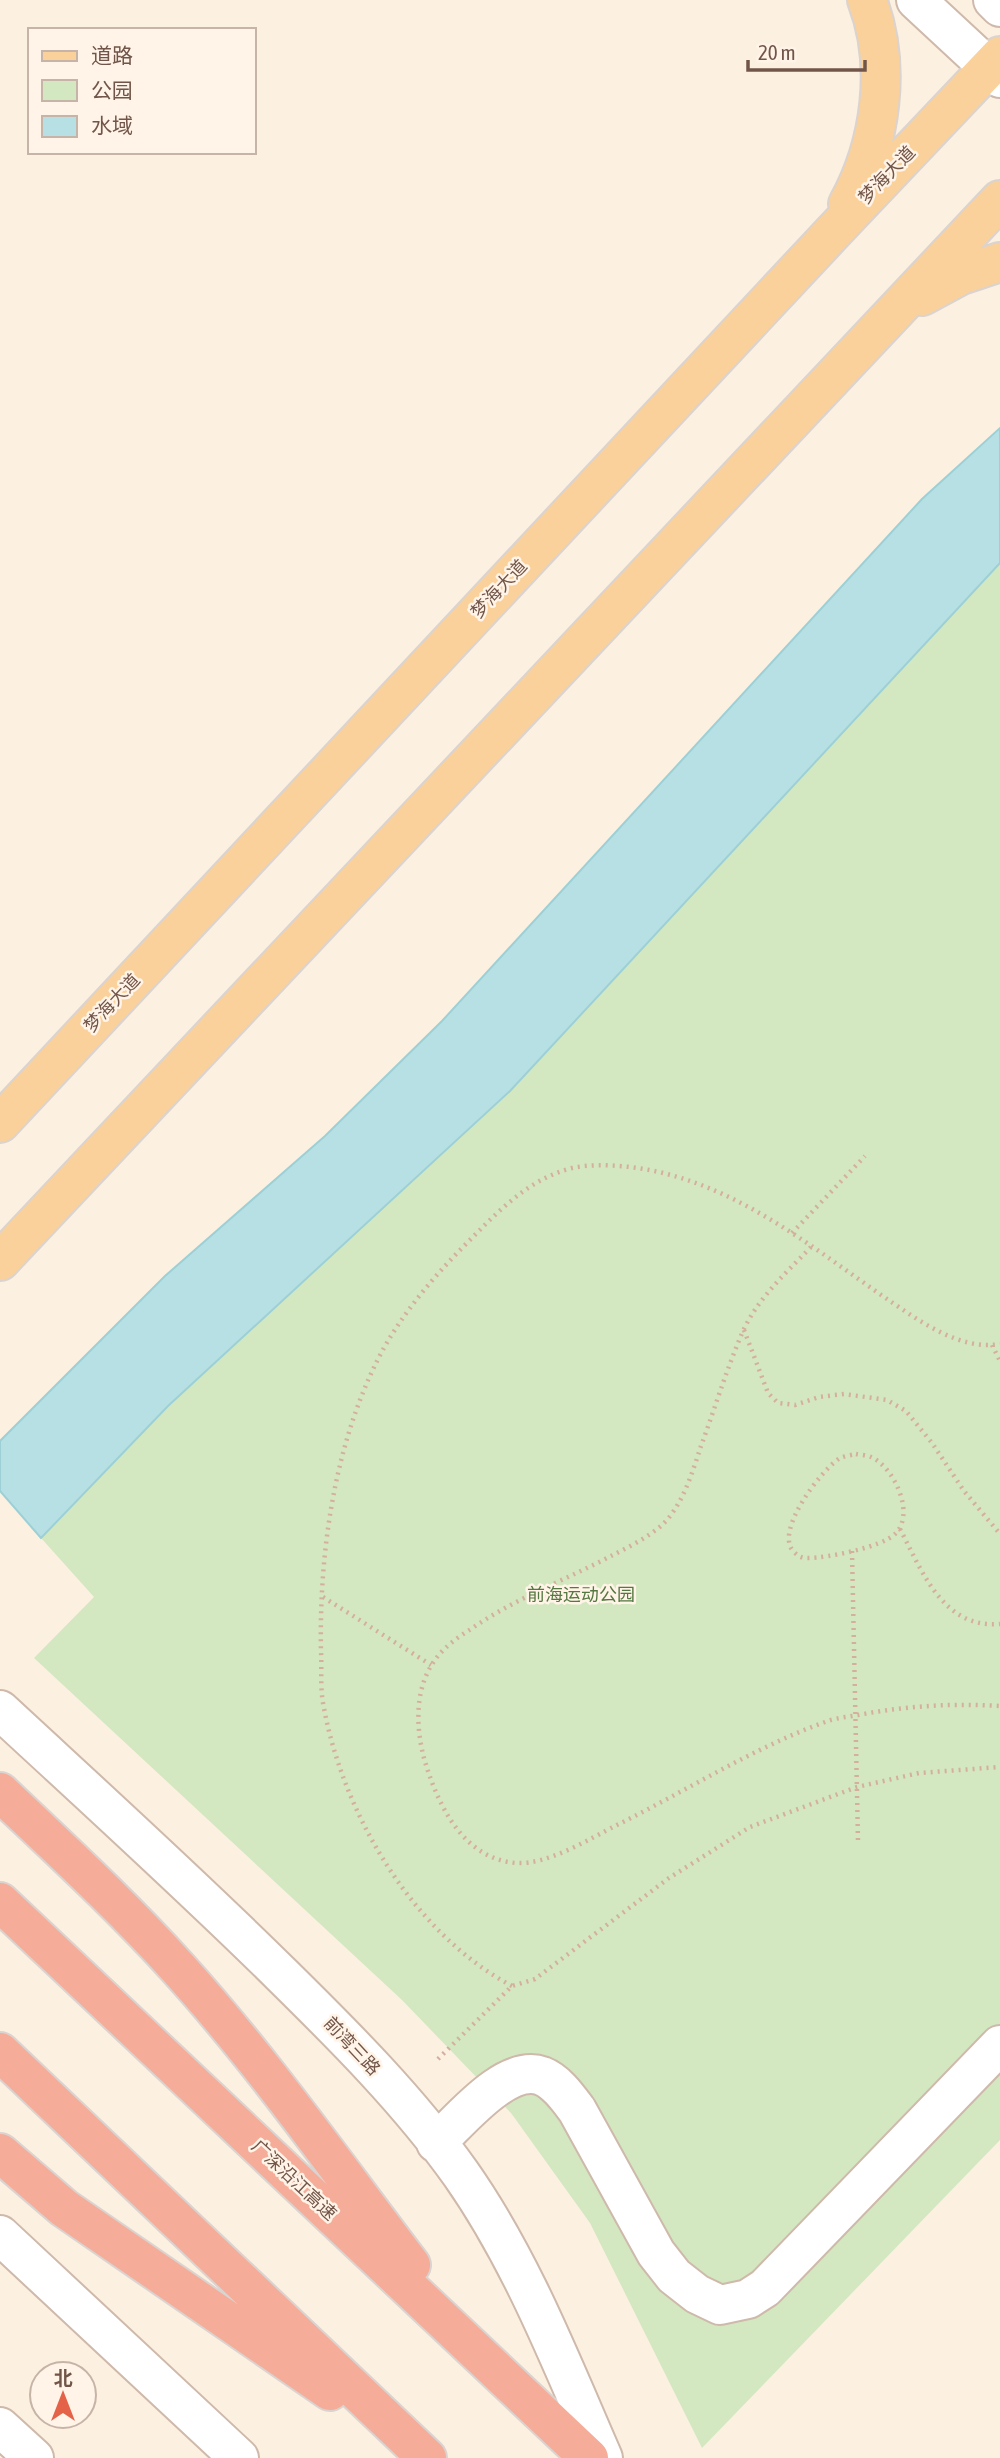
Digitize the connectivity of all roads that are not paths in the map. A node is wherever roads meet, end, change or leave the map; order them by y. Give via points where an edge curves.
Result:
1 (867, 0) edge
2 (916, 0) edge
3 (993, 0) edge
4 (1000, 7) edge
5 (996, 67) edge
6 (1000, 200) edge
7 (835, 230) junction
8 (1000, 262) edge
9 (871, 336) junction
10 (0, 1124) edge
11 (0, 1261) edge
12 (0, 1710) edge
13 (0, 1792) edge
14 (0, 1902) edge
15 (1000, 2045) edge
16 (0, 2052) edge
17 (436, 2143) junction
18 (0, 2153) edge
19 (0, 2235) edge
20 (503, 2377) junction
21 (0, 2427) edge
22 (34, 2458) edge
23 (239, 2458) edge
24 (421, 2458) edge
25 (427, 2458) edge
26 (589, 2458) edge
27 (603, 2458) edge

1 - 7 main road via 876,22 880,94 862,178
2 - 5 street
3 - 4 street
5 - 7 main road, 梦海大道
6 - 9 main road
7 - 10 main road, 梦海大道
8 - 9 main road via 961,275 920,297
9 - 11 main road
12 - 17 street, 前湾三路 via 354,2046
13 - 20 highway via 120,1907 231,2029 442,2306
14 - 20 highway, 广深沿江高速
15 - 17 street via 765,2288 748,2299 720,2305 674,2276 656,2253 577,2110 562,2090 541,2076 516,2075 496,2086
16 - 25 highway
17 - 27 street, 前湾三路 via 462,2175 504,2244
18 - 24 highway via 64,2208 369,2417
19 - 23 street
20 - 26 highway, 广深沿江高速
21 - 22 street

